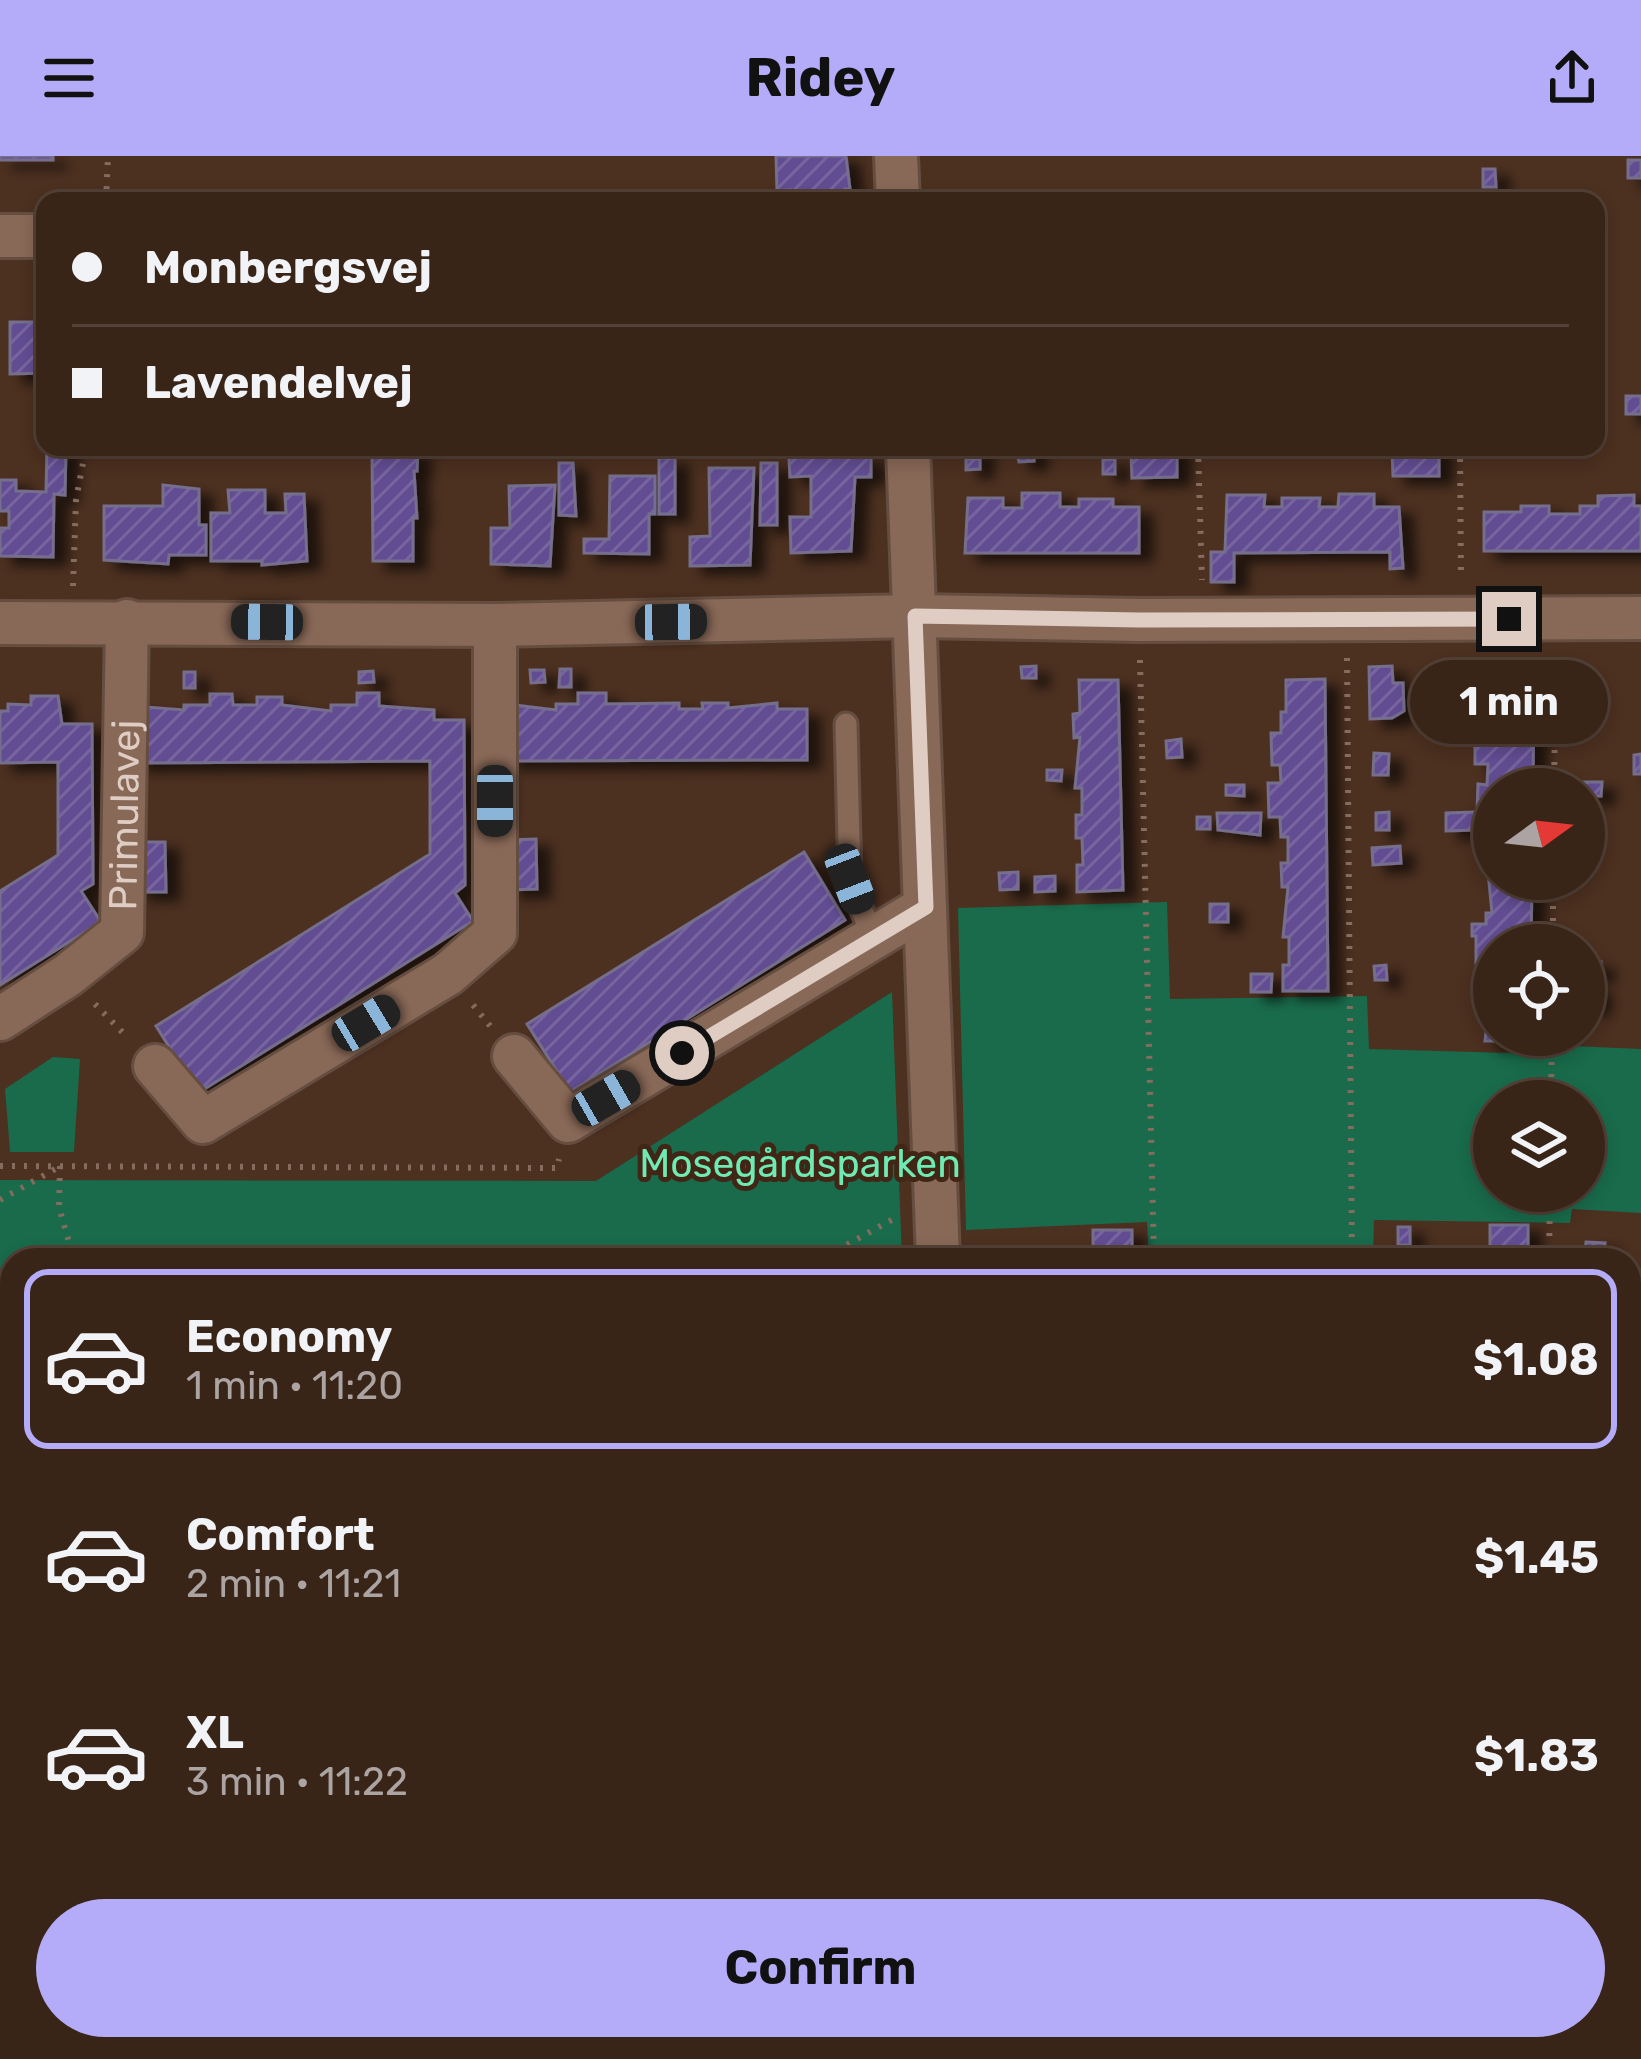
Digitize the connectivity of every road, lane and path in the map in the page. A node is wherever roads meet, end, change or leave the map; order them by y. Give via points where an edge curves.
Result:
1 (108, 156) edge
2 (896, 156) edge
3 (106, 192) edge
4 (898, 192) edge
5 (0, 236) edge
6 (36, 236) edge
7 (84, 456) edge
8 (908, 456) edge
9 (1198, 456) edge
10 (1460, 456) edge
11 (915, 616) junction
12 (1346, 618) junction
13 (1461, 618) junction
14 (1641, 618) edge
15 (1556, 619) junction
16 (1139, 620) junction
17 (1203, 620) junction
18 (128, 621) junction
19 (71, 622) junction
20 (0, 623) edge
21 (495, 625) junction
22 (846, 724) dead end
23 (1554, 768) edge
24 (926, 907) junction
25 (874, 941) junction
26 (448, 974) junction
27 (68, 975) junction
28 (0, 1019) edge
29 (514, 1056) joint
30 (154, 1066) joint
31 (568, 1120) junction
32 (0, 1166) edge
33 (60, 1166) junction
34 (937, 1194) junction
35 (0, 1200) edge
36 (1550, 1212) edge
37 (71, 1248) edge
38 (842, 1248) edge
39 (938, 1248) edge
40 (1154, 1248) edge
41 (1352, 1248) edge
42 (1549, 1248) edge

1 - 3 path
2 - 4 street
5 - 6 street
7 - 19 path
8 - 11 street
9 - 17 path
10 - 13 path
11 - 16 street
11 - 21 street
11 - 24 street
12 - 13 street
12 - 17 street
12 - 41 path
13 - 15 street
14 - 15 street
15 - 23 path
16 - 17 street
16 - 40 path
18 - 19 street
18 - 21 street
18 - 27 street, Primulavej via 122,932
19 - 20 street
21 - 26 street via 495,933
22 - 25 lane via 850,879
24 - 25 street
24 - 34 street
25 - 31 street
26 - 29 path
26 - 30 street via 203,1122
27 - 28 street, Primulavej
27 - 30 path
29 - 31 street
31 - 33 path via 556,1168
32 - 33 path
33 - 35 path
33 - 37 path via 59,1207
34 - 38 path
34 - 39 street
36 - 42 path

